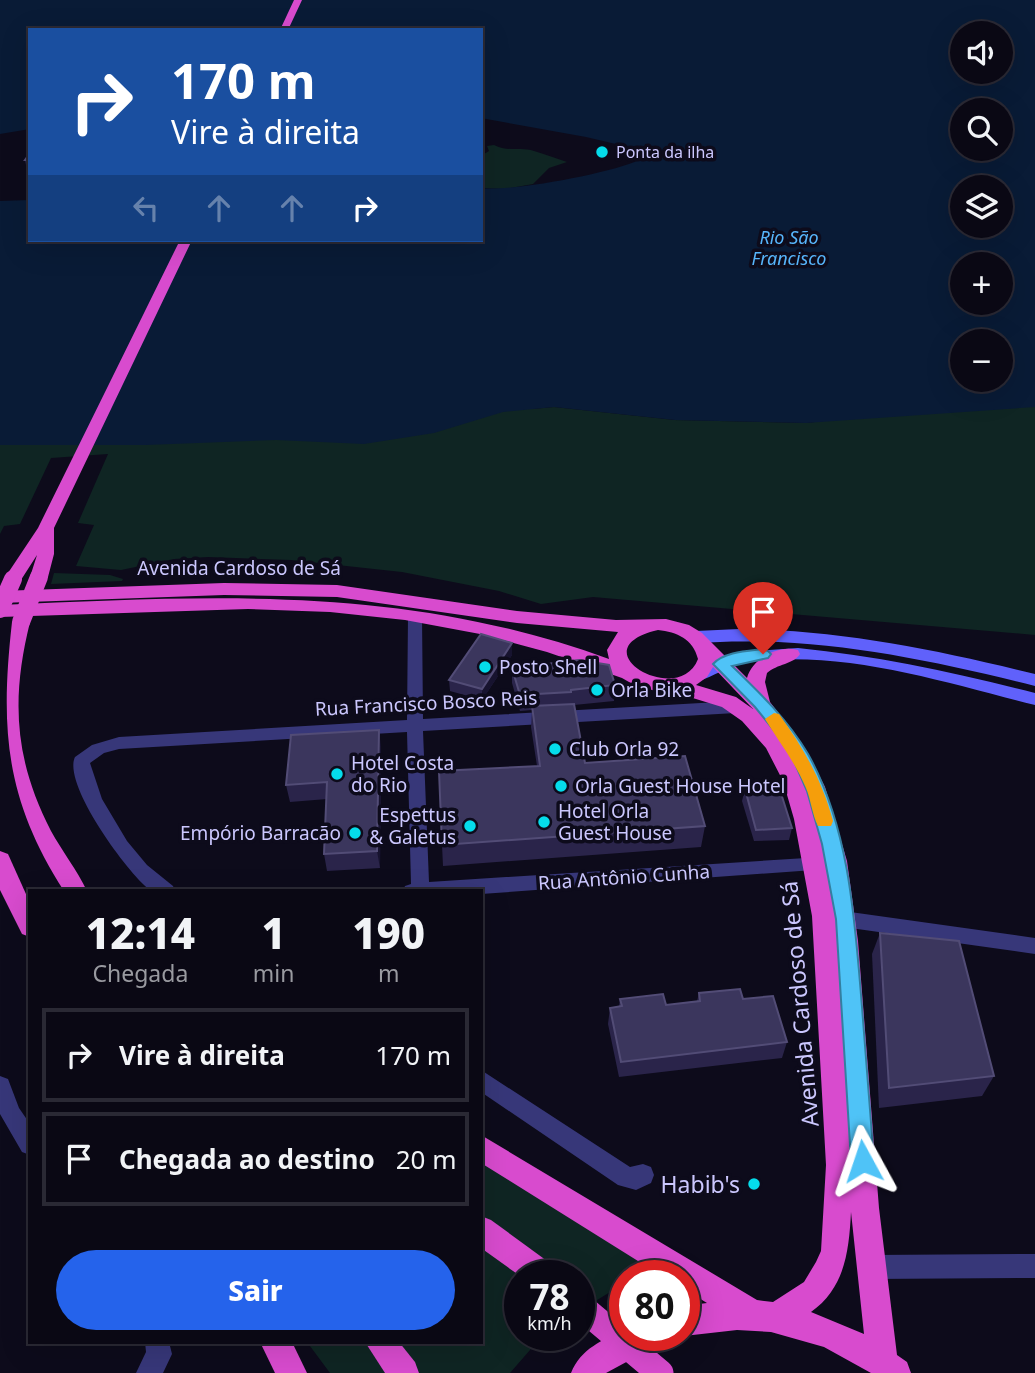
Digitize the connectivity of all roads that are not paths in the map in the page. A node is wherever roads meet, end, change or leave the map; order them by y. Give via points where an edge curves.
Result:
1 (299, 0) edge
2 (288, 28) edge
3 (185, 242) edge
4 (46, 528) junction
5 (0, 597) edge
6 (0, 610) edge
7 (415, 616) junction
8 (644, 625) junction
9 (699, 640) junction
10 (791, 654) junction
11 (721, 664) junction
12 (625, 672) junction
13 (698, 675) junction
14 (1035, 680) edge
15 (674, 685) junction
16 (1035, 699) edge
17 (761, 703) junction
18 (736, 707) junction
19 (415, 725) junction
20 (0, 860) edge
21 (825, 864) junction
22 (75, 889) edge
23 (163, 889) edge
24 (420, 889) edge
25 (450, 889) edge
26 (835, 918) junction
27 (28, 923) edge
28 (1035, 946) edge
29 (483, 1081) edge
30 (0, 1086) edge
31 (5, 1114) edge
32 (28, 1142) edge
33 (483, 1149) edge
34 (643, 1175) dead end
35 (483, 1231) edge
36 (522, 1260) edge
37 (1035, 1266) edge
38 (871, 1267) junction
39 (764, 1316) junction
40 (595, 1318) edge
41 (700, 1320) edge
42 (157, 1344) edge
43 (382, 1344) edge
44 (614, 1351) edge
45 (890, 1367) edge
46 (149, 1373) edge
47 (404, 1373) edge
48 (586, 1373) edge
49 (660, 1373) edge

1 - 2 highway
3 - 4 highway
4 - 6 highway, bridge via 13,579
4 - 22 highway, bridge via 46,554 21,622 6,708 11,750 30,809
5 - 8 highway, Avenida Cardoso de Sá via 224,589 337,592 506,616
6 - 7 highway, Avenida Cardoso de Sá via 225,603 330,606
7 - 12 highway, Avenida Cardoso de Sá via 482,629
7 - 19 street
8 - 9 highway via 672,626
8 - 12 highway via 617,644 615,653
9 - 11 highway, Avenida Cardoso de Sá
9 - 13 highway via 707,659
9 - 14 main road via 758,633 842,641
10 - 11 main road via 750,656
10 - 16 main road via 923,671
10 - 17 highway via 759,668 754,681
11 - 13 main road
11 - 17 highway, Avenida Cardoso de Sá
12 - 15 highway via 648,683
13 - 15 highway
15 - 18 highway, Avenida Cardoso de Sá
17 - 21 highway, Avenida Cardoso de Sá via 800,757 816,791
18 - 19 street, Rua Francisco Bosco Reis
18 - 21 highway, Avenida Cardoso de Sá via 764,731 784,761
19 - 23 street, Rua Francisco Bosco Reis via 119,743 85,757 80,768 83,779 134,864
19 - 24 street
20 - 27 highway
21 - 25 street, Rua Antônio Cunha
21 - 26 highway, Avenida Cardoso de Sá
26 - 28 street
26 - 38 highway, Avenida Cardoso de Sá
26 - 39 highway, Avenida Cardoso de Sá via 840,1165 835,1251 814,1292
29 - 34 street via 626,1177 636,1180
30 - 31 street
31 - 32 street
33 - 39 highway
35 - 36 highway
37 - 38 street
38 - 45 highway, Avenida Cardoso de Sá
39 - 41 highway
39 - 45 highway via 828,1334
40 - 49 highway, bridge
42 - 46 street via 159,1354
43 - 47 highway
44 - 48 highway via 597,1360

